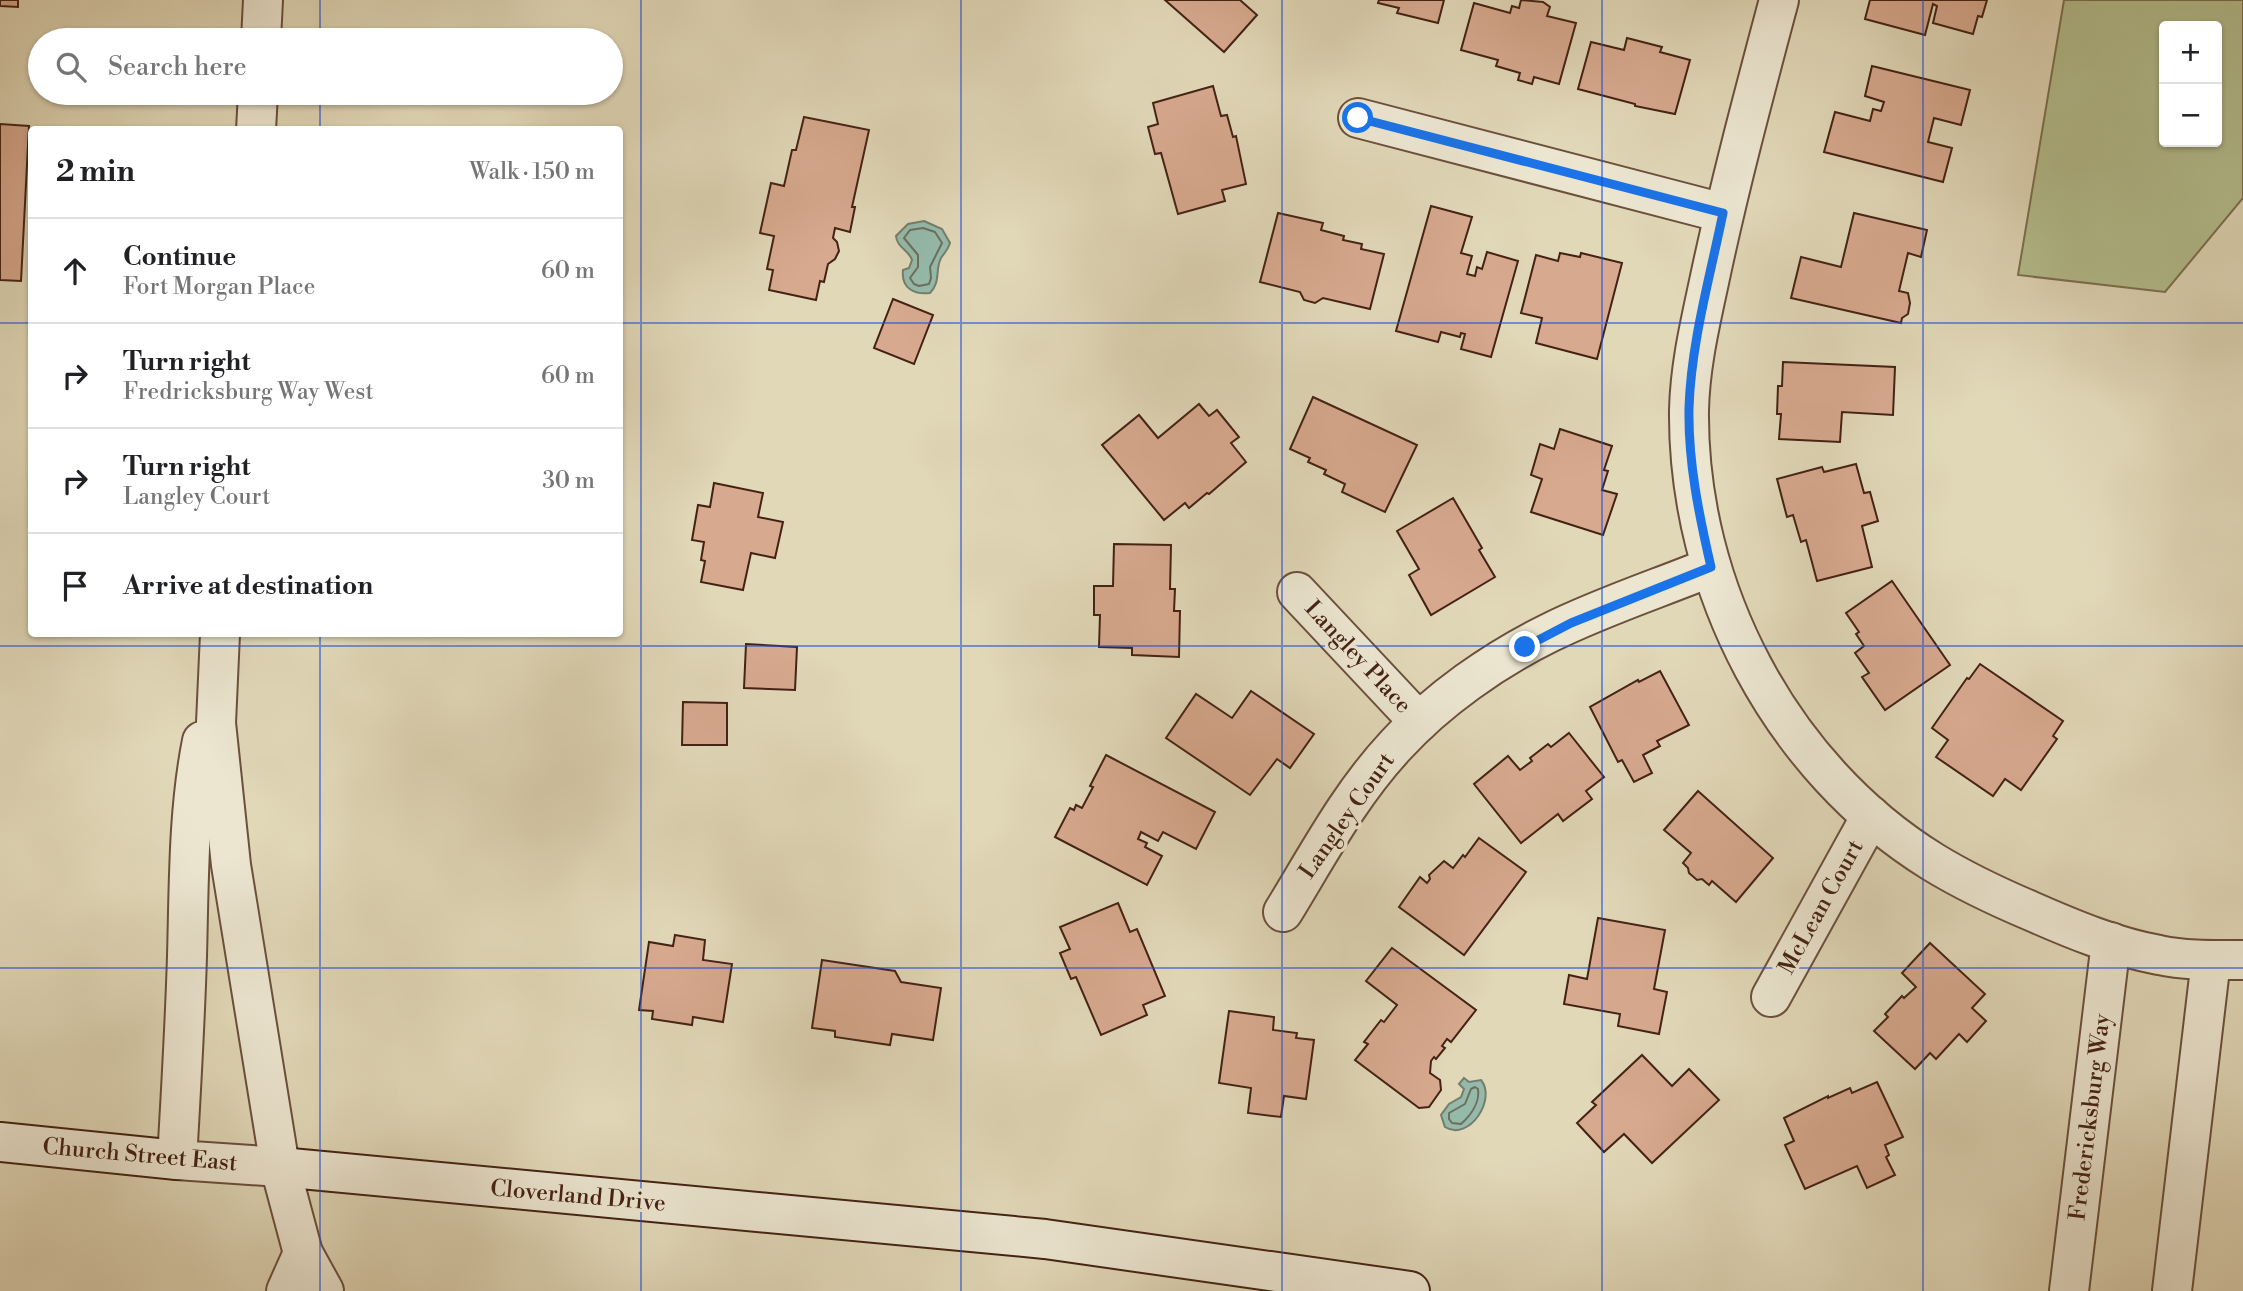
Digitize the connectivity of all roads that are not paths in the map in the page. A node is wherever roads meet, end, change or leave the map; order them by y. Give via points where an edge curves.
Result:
1 (263, 0) edge
2 (1779, 0) edge
3 (262, 28) edge
4 (257, 105) edge
5 (1358, 118) dead end
6 (256, 126) edge
7 (1723, 213) junction
8 (1711, 567) junction
9 (1297, 592) dead end
10 (218, 650) edge
11 (1419, 722) junction
12 (1871, 816) junction
13 (1283, 912) dead end
14 (2111, 943) junction
15 (2227, 960) edge
16 (1772, 997) dead end
17 (0, 1142) edge
18 (177, 1160) junction
19 (280, 1167) junction
20 (303, 1253) junction
21 (286, 1291) edge
22 (324, 1291) edge
23 (1410, 1291) edge
24 (2070, 1291) edge
25 (2172, 1291) edge

1 - 3 street
2 - 7 street
4 - 6 street
5 - 7 street
7 - 8 street via 1689,408 1694,479
8 - 11 street, Langley Court via 1547,634 1470,682
8 - 12 street via 1732,625 1768,693 1815,759
9 - 11 street, Langley Place
10 - 18 street via 197,768
10 - 19 street via 216,723 230,865
11 - 13 street, Langley Court via 1370,776
12 - 14 street via 1943,867 2004,899
12 - 16 street, McLean Court
14 - 15 street via 2160,956
14 - 24 street, Fredericksburg Way
15 - 25 street
17 - 18 street, Church Street East
18 - 19 street, Church Street East
19 - 20 street
19 - 23 street, Cloverland Drive via 1045,1239
20 - 21 street
20 - 22 street

